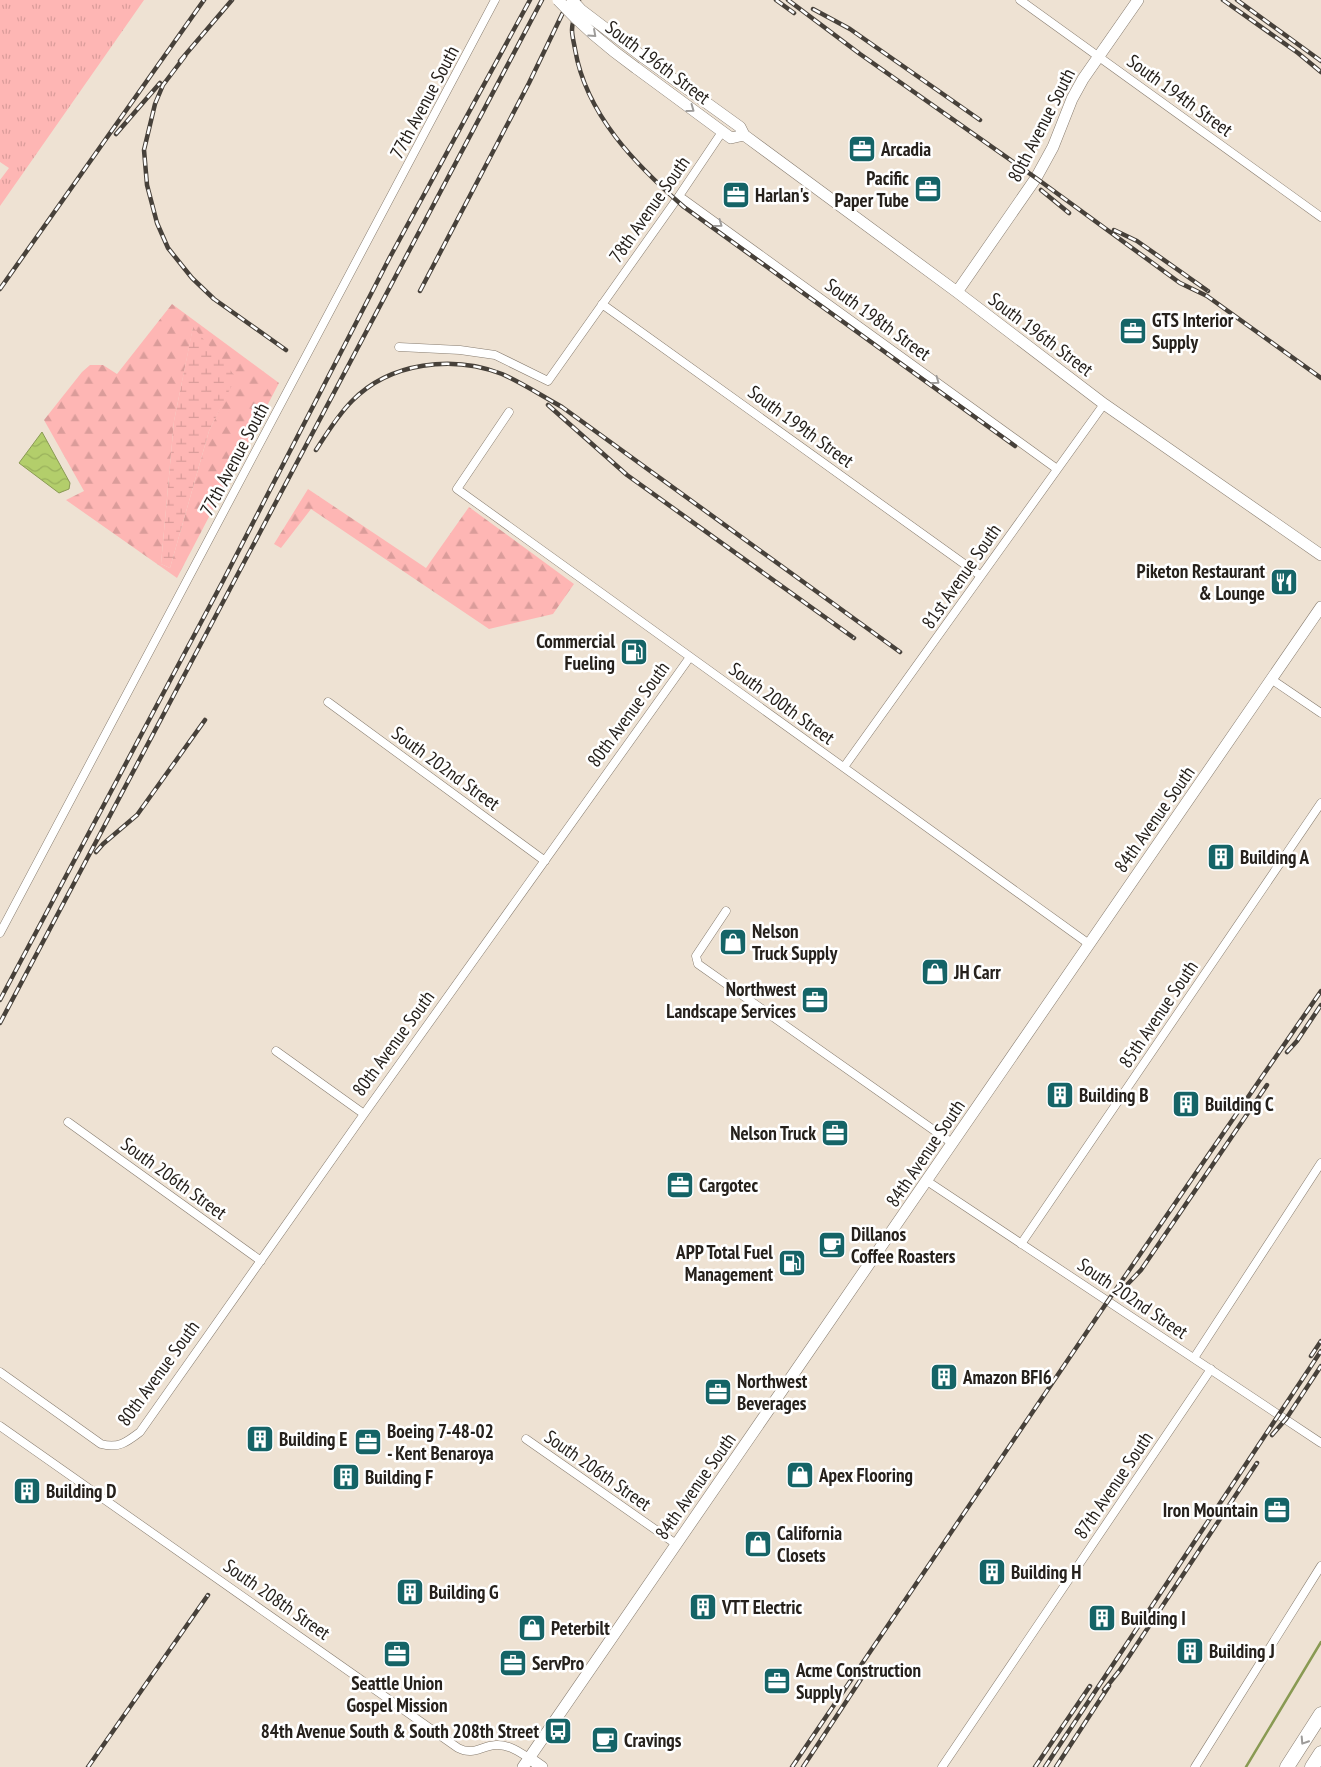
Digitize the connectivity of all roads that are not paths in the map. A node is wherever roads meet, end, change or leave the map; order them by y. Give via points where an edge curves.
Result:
1 (495, 0) edge
2 (558, 0) edge
3 (572, 0) edge
4 (1020, 0) edge
5 (1138, 0) edge
6 (1098, 56) junction
7 (722, 132) junction
8 (744, 135) junction
9 (679, 196) junction
10 (1321, 217) edge
11 (957, 292) junction
12 (602, 304) junction
13 (400, 346) dead end
14 (1104, 404) junction
15 (509, 412) dead end
16 (1057, 468) junction
17 (1321, 555) edge
18 (981, 576) junction
19 (1321, 607) edge
20 (690, 657) junction
21 (1272, 679) junction
22 (328, 702) dead end
23 (1321, 713) edge
24 (844, 767) junction
25 (1321, 803) edge
26 (545, 861) junction
27 (726, 912) dead end
28 (0, 933) edge
29 (1089, 944) junction
30 (276, 1051) dead end
31 (364, 1114) junction
32 (68, 1122) dead end
33 (952, 1143) junction
34 (1321, 1164) edge
35 (927, 1181) junction
36 (1021, 1244) junction
37 (260, 1260) junction
38 (1194, 1358) junction
39 (1211, 1369) junction
40 (0, 1372) edge
41 (0, 1426) edge
42 (526, 1439) dead end
43 (1321, 1443) edge
44 (676, 1544) junction
45 (1321, 1566) edge
46 (1321, 1714) edge
47 (1321, 1753) edge
48 (526, 1762) edge
49 (542, 1767) edge
50 (942, 1767) edge
51 (1195, 1767) edge
52 (1287, 1767) edge
53 (1312, 1767) edge

1 - 28 street, 77th Avenue South
2 -> 7 main road, South 196th Street, bridge via 610,49
3 - 8 main road, South 196th Street, bridge via 643,57 735,123
4 - 6 street, South 194th Street
5 - 6 main road, 80th Avenue South
6 - 10 street, South 194th Street
6 - 11 main road, 80th Avenue South via 1072,99 1036,178
7 - 8 main road, South 196th Street via 731,138
7 - 9 street, 78th Avenue South
8 - 11 main road, South 196th Street
9 - 12 street, 78th Avenue South
9 -> 16 street, South 198th Street
11 - 14 main road, South 196th Street
12 - 13 street, 78th Avenue South via 548,381 495,355
12 - 18 street, South 199th Street
14 - 16 street, 81st Avenue South
14 - 17 main road, South 196th Street
15 - 20 street, South 200th Street via 457,489
16 - 18 street, 81st Avenue South
18 - 24 street, 81st Avenue South
19 - 21 main road, 84th Avenue South
20 - 24 street, South 200th Street
20 - 26 street, 80th Avenue South
21 - 23 street
21 - 29 main road, 84th Avenue South
22 - 26 street, South 202nd Street
24 - 29 street, South 200th Street
25 - 36 street, 85th Avenue South
26 - 31 street, 80th Avenue South
27 - 33 street via 696,956 698,964
29 - 33 main road, 84th Avenue South
30 - 31 street
31 - 37 street, 80th Avenue South
32 - 37 street, South 206th Street
33 - 35 main road, 84th Avenue South
34 - 38 street
35 - 36 street, South 202nd Street
35 - 44 main road, 84th Avenue South
36 - 38 street, South 202nd Street
37 - 40 street, 80th Avenue South via 140,1432 120,1446 101,1444
38 - 39 street, South 202nd Street
39 - 43 street, South 202nd Street
39 - 50 street, 87th Avenue South
41 - 48 street, South 208th Street via 458,1748 470,1752 496,1745 506,1746
42 - 44 street, South 206th Street
44 - 48 main road, 84th Avenue South
45 - 51 street
46 -> 52 highway
47 - 53 highway
48 - 49 main road, South 208th Street

